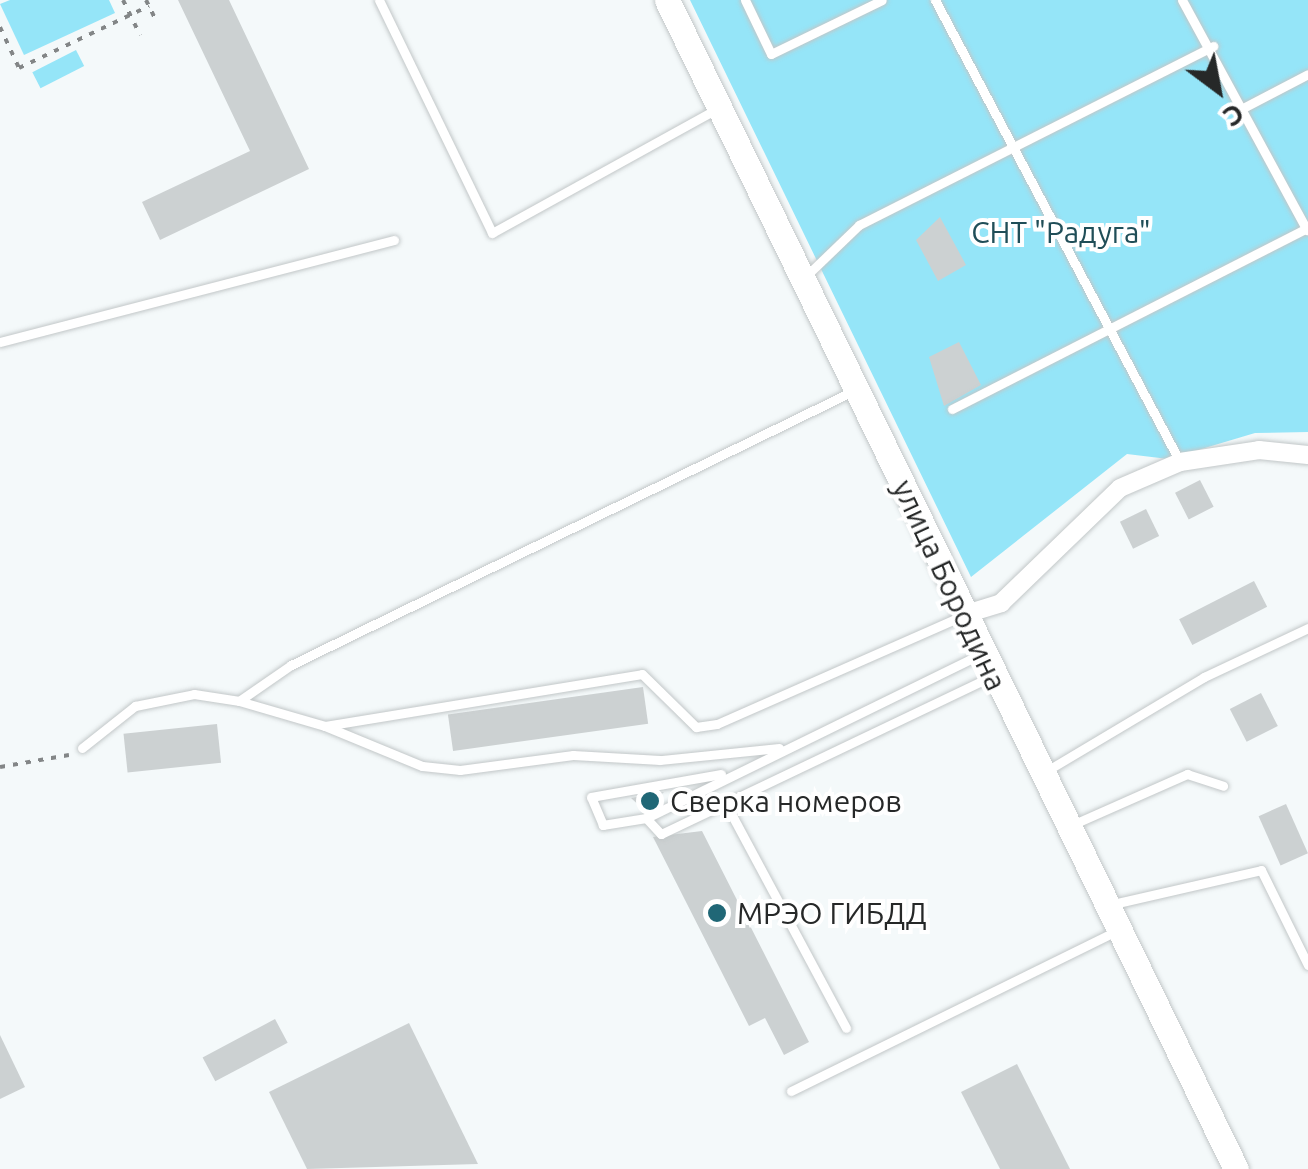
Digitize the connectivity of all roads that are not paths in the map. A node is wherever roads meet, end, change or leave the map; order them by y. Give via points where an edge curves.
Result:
1 (379, 0) edge
2 (667, 0) edge
3 (744, 0) edge
4 (882, 0) edge
5 (934, 0) edge
6 (1182, 0) edge
7 (1213, 46) junction
8 (1308, 74) edge
9 (720, 107) junction
10 (1243, 108) junction
11 (1014, 147) junction
12 (1307, 230) edge
13 (394, 240) dead end
14 (805, 277) junction
15 (1113, 329) junction
16 (0, 342) edge
17 (857, 390) junction
18 (952, 409) dead end
19 (1308, 455) edge
20 (1180, 462) junction
21 (966, 614) junction
22 (1308, 628) edge
23 (987, 665) junction
24 (239, 701) junction
25 (325, 726) junction
26 (82, 748) road end
27 (779, 748) junction
28 (729, 773) junction
29 (1041, 774) junction
30 (1223, 786) dead end
31 (726, 804) junction
32 (646, 818) junction
33 (1067, 827) junction
34 (1105, 906) junction
35 (1117, 930) junction
36 (1308, 965) edge
37 (846, 1028) dead end
38 (791, 1091) dead end
39 (1236, 1169) edge

1 - 9 lane via 492,233
2 - 9 main road, улица Бородина
3 - 4 lane via 770,54
5 - 11 lane
6 - 7 lane
7 - 10 lane
7 - 11 lane
8 - 10 lane
9 - 14 main road, улица Бородина
10 - 12 lane
11 - 14 lane via 859,225
11 - 15 lane
12 - 15 lane
13 - 16 lane
14 - 17 main road, улица Бородина
15 - 18 lane
15 - 20 lane
17 - 21 main road, улица Бородина
17 - 24 lane via 291,665
19 - 20 street via 1259,450
20 - 21 street via 1120,488 1001,603
21 - 23 main road, улица Бородина
21 - 25 lane via 717,724 696,727 642,674
22 - 29 lane via 1204,676
23 - 27 lane
23 - 29 main road, улица Бородина
23 - 31 lane
24 - 25 lane
24 - 26 lane via 194,694 135,706
25 - 27 lane via 422,766 460,770 574,755 660,760
27 - 28 lane
28 - 32 lane
28 - 32 lane via 592,797 604,825
29 - 33 main road, улица Бородина
30 - 33 lane via 1186,774
31 - 32 lane via 660,834
31 - 37 lane
33 - 34 main road, улица Бородина
34 - 35 main road, улица Бородина
34 - 36 lane via 1261,870
35 - 38 lane
35 - 39 main road, улица Бородина

